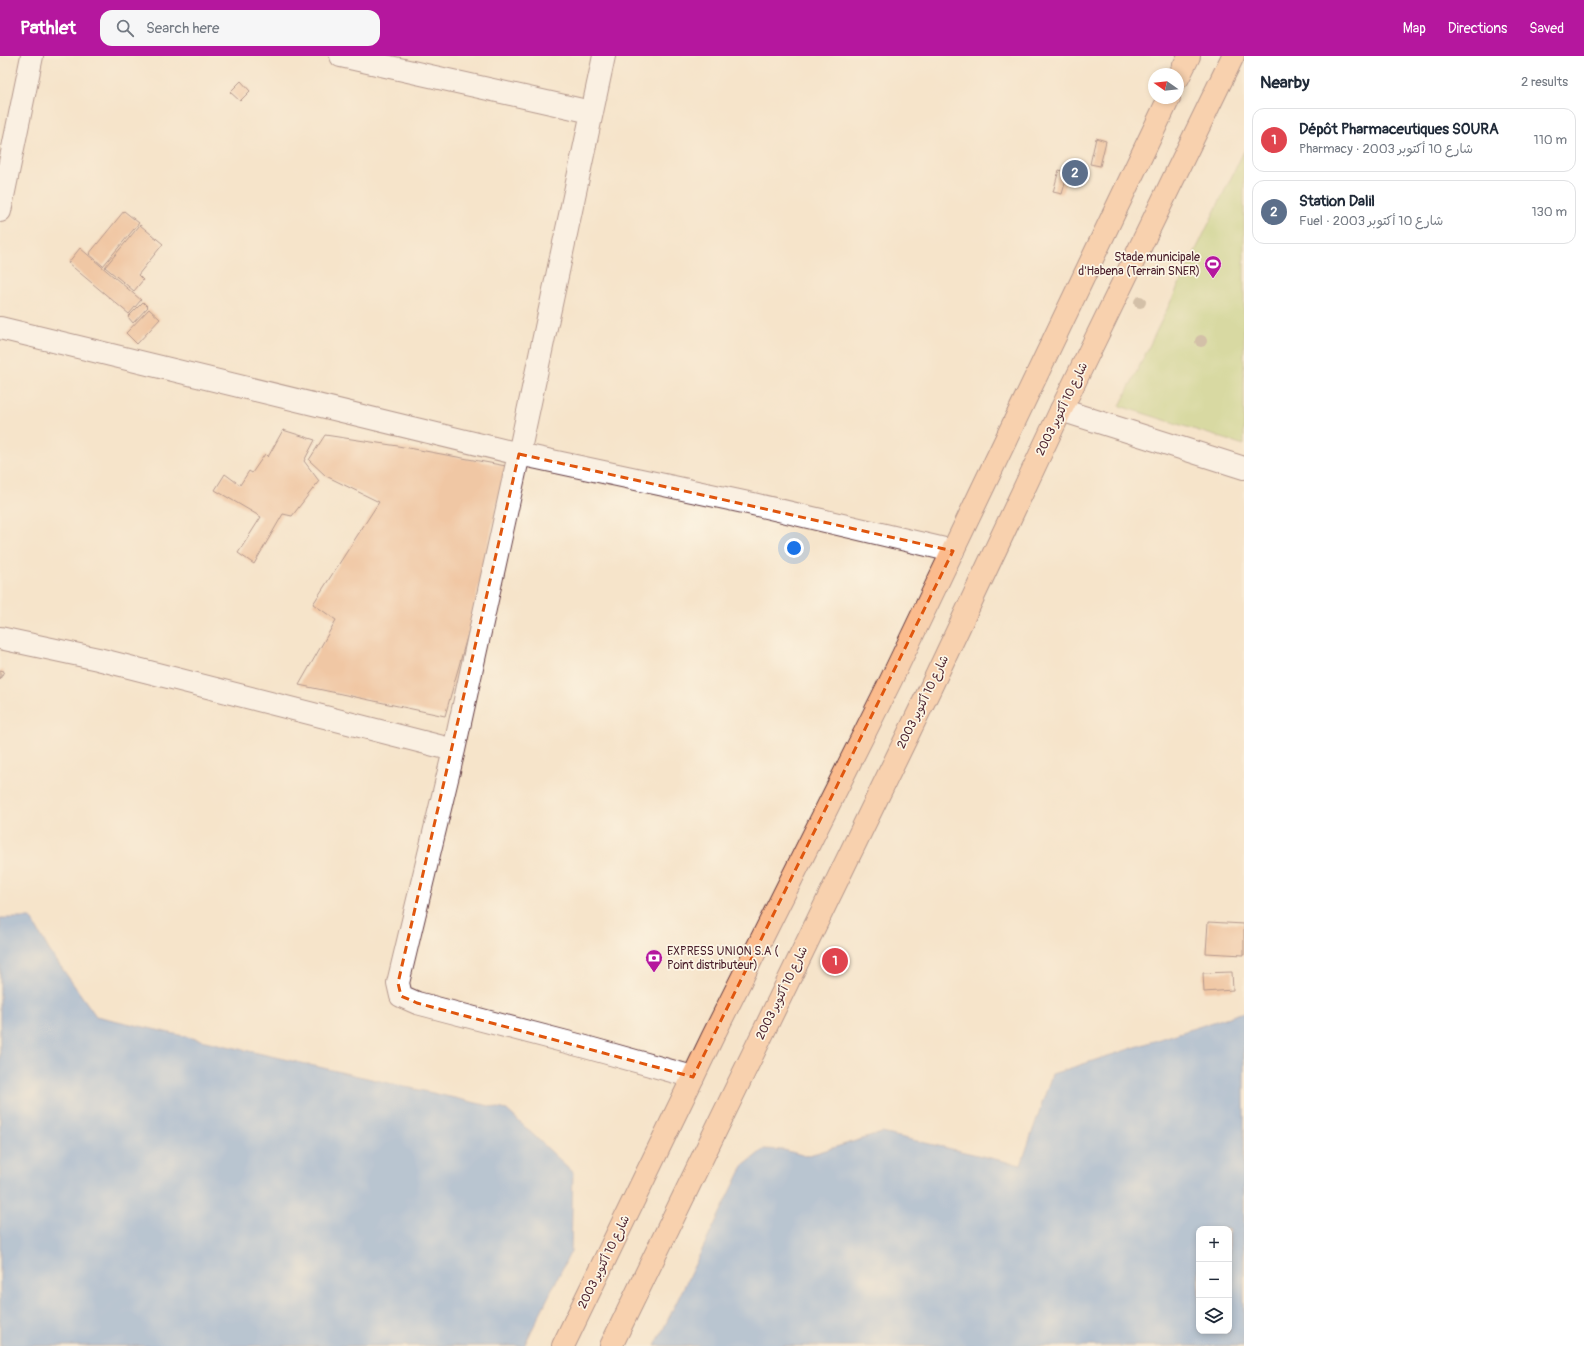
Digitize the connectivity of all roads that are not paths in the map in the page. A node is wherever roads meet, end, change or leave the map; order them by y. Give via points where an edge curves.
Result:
1 (32, 56) edge
2 (341, 56) edge
3 (604, 56) edge
4 (1189, 56) edge
5 (1233, 56) edge
6 (1183, 68) edge
7 (1166, 104) edge
8 (591, 112) junction
9 (0, 211) edge
10 (0, 328) edge
11 (1061, 410) junction
12 (520, 454) junction
13 (1244, 468) edge
14 (953, 550) junction
15 (0, 638) edge
16 (454, 750) junction
17 (693, 1077) junction
18 (563, 1346) edge
19 (611, 1346) edge

1 - 9 street
2 - 8 street
3 - 8 street
4 - 6 highway
5 - 11 highway, شارع 10 أكتوبر 2003
7 - 14 highway, شارع 10 أكتوبر 2003
8 - 12 street
10 - 12 street
11 - 13 street
11 - 19 highway, شارع 10 أكتوبر 2003 via 930,689
12 - 14 street
12 - 16 street
14 - 17 highway, شارع 10 أكتوبر 2003
15 - 16 street via 98,659
16 - 17 street via 398,982 402,996 417,1003
17 - 18 highway, شارع 10 أكتوبر 2003

